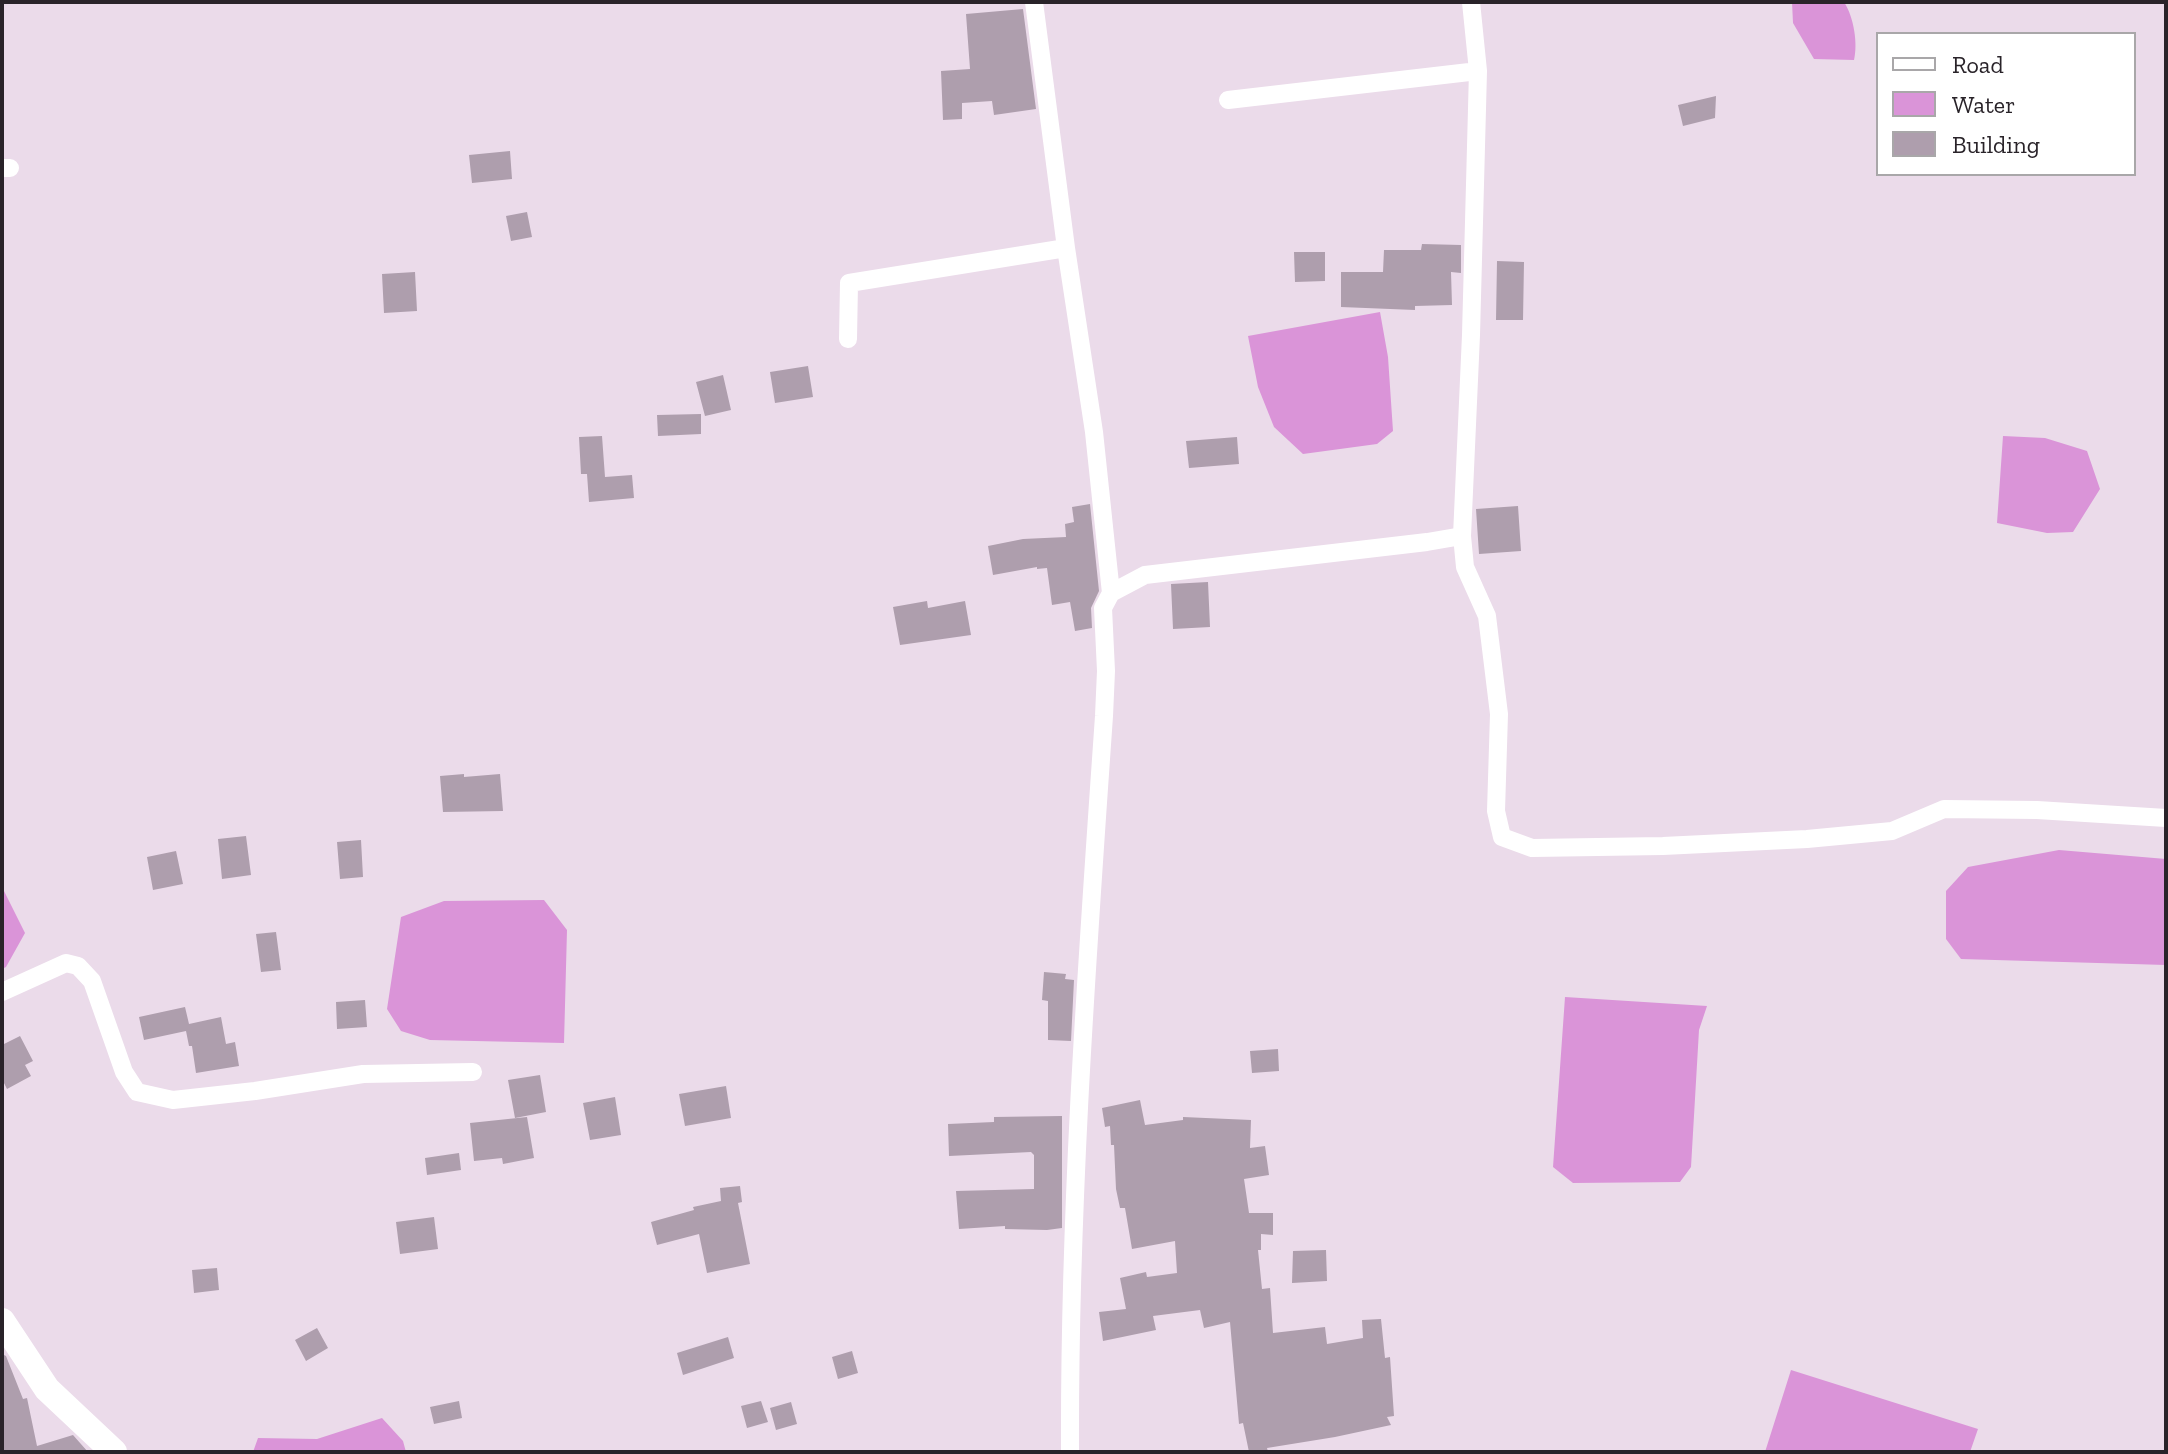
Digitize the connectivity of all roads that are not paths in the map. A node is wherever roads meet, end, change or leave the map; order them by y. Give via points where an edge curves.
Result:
1 (1034, 2) edge
2 (1471, 2) edge
3 (1478, 71) junction
4 (1228, 100) dead end
5 (1066, 248) junction
6 (848, 339) dead end
7 (1462, 536) junction
8 (1111, 593) junction
9 (2166, 818) edge
10 (2, 992) edge
11 (473, 1072) dead end
12 (2, 1321) edge
13 (114, 1452) edge
14 (1070, 1452) edge

1 - 5 street
2 - 3 street
3 - 4 street
3 - 7 street
5 - 6 street via 849,283
5 - 8 street
7 - 8 street via 1145,575
7 - 9 street via 1465,567 1487,616 1499,714 1496,811 1502,837 1532,848 1807,839 1892,831 1944,809
8 - 14 street via 1103,608 1105,701 1079,1084 1069,1313
10 - 11 street via 66,963 78,966 92,981 124,1072 137,1092 173,1100 363,1074
12 - 13 street via 47,1389

